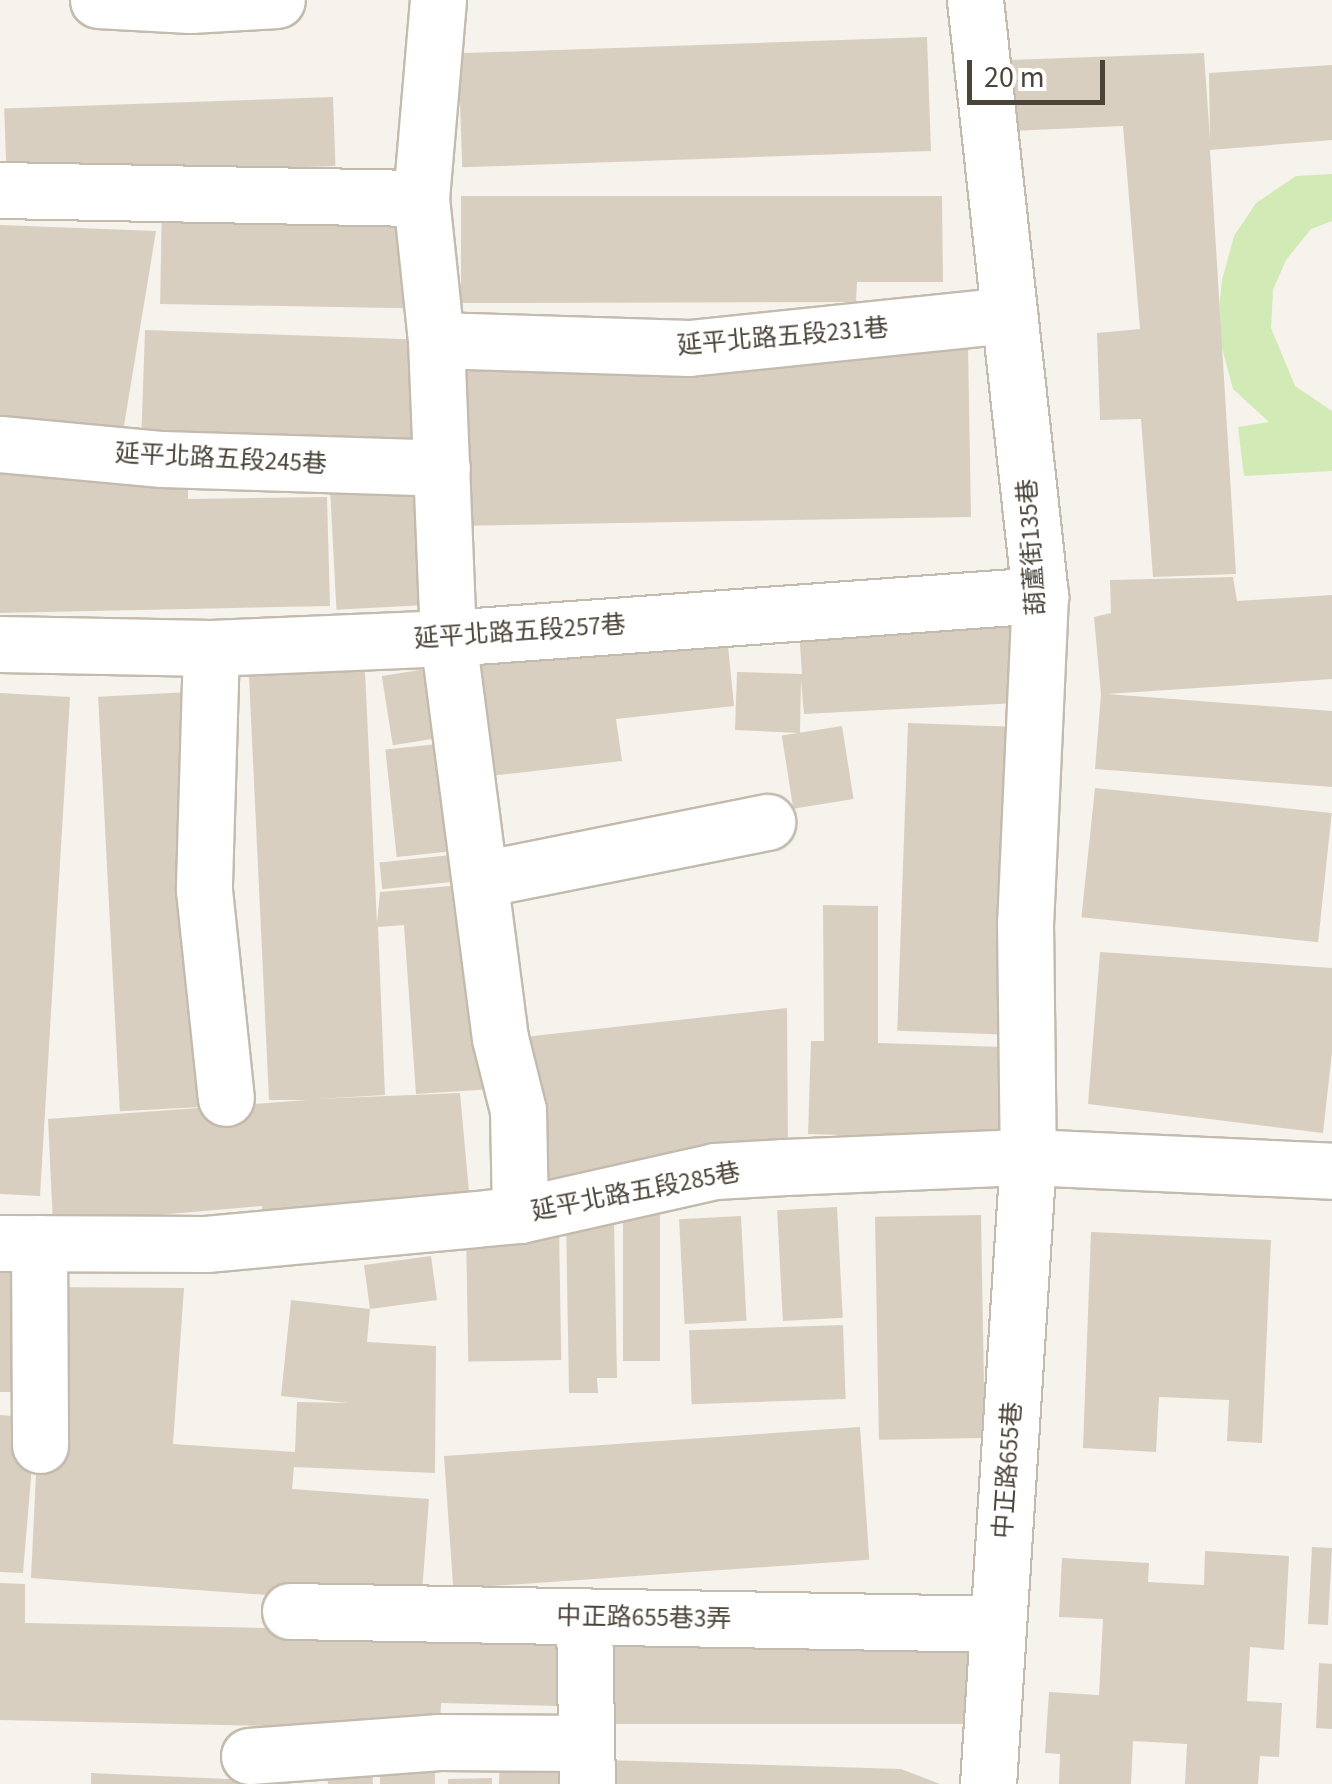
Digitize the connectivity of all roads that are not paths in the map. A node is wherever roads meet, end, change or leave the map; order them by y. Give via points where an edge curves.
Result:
1 (98, 0) edge
2 (277, 0) edge
3 (438, 0) edge
4 (975, 0) edge
5 (0, 190) edge
6 (421, 198) junction
7 (1009, 314) junction
8 (436, 340) junction
9 (0, 444) edge
10 (442, 468) junction
11 (1040, 594) junction
12 (448, 638) junction
13 (0, 644) edge
14 (211, 648) junction
15 (768, 822) dead end
16 (482, 879) junction
17 (226, 1098) dead end
18 (1028, 1157) junction
19 (1332, 1172) edge
20 (520, 1215) junction
21 (20, 1243) edge
22 (40, 1445) dead end
23 (290, 1610) dead end
24 (584, 1617) junction
25 (998, 1624) junction
26 (249, 1756) dead end
27 (586, 1763) edge
28 (988, 1784) edge

1 - 2 street
3 - 6 street
4 - 7 street, 葫蘆街135巷
5 - 6 street
6 - 8 street
7 - 8 street, 延平北路五段231巷 via 689,348
7 - 11 street, 葫蘆街135巷
8 - 10 street
9 - 10 street, 延平北路五段245巷 via 162,458
10 - 12 street
11 - 12 street, 延平北路五段257巷
11 - 18 street, 葫蘆街135巷 via 1025,923
12 - 14 street, 延平北路五段257巷
12 - 16 street
13 - 14 street, 延平北路五段257巷
14 - 17 street via 204,890
15 - 16 street
16 - 20 street via 500,1038 518,1110
18 - 19 street, 延平北路五段285巷
18 - 20 street, 延平北路五段285巷 via 715,1171
18 - 25 street, 中正路655巷
20 - 21 street, 延平北路五段285巷 via 206,1244
21 - 22 street
23 - 24 street, 中正路655巷3弄
24 - 25 street, 中正路655巷3弄
24 - 27 street
25 - 28 street, 中正路655巷
26 - 27 street via 439,1742

